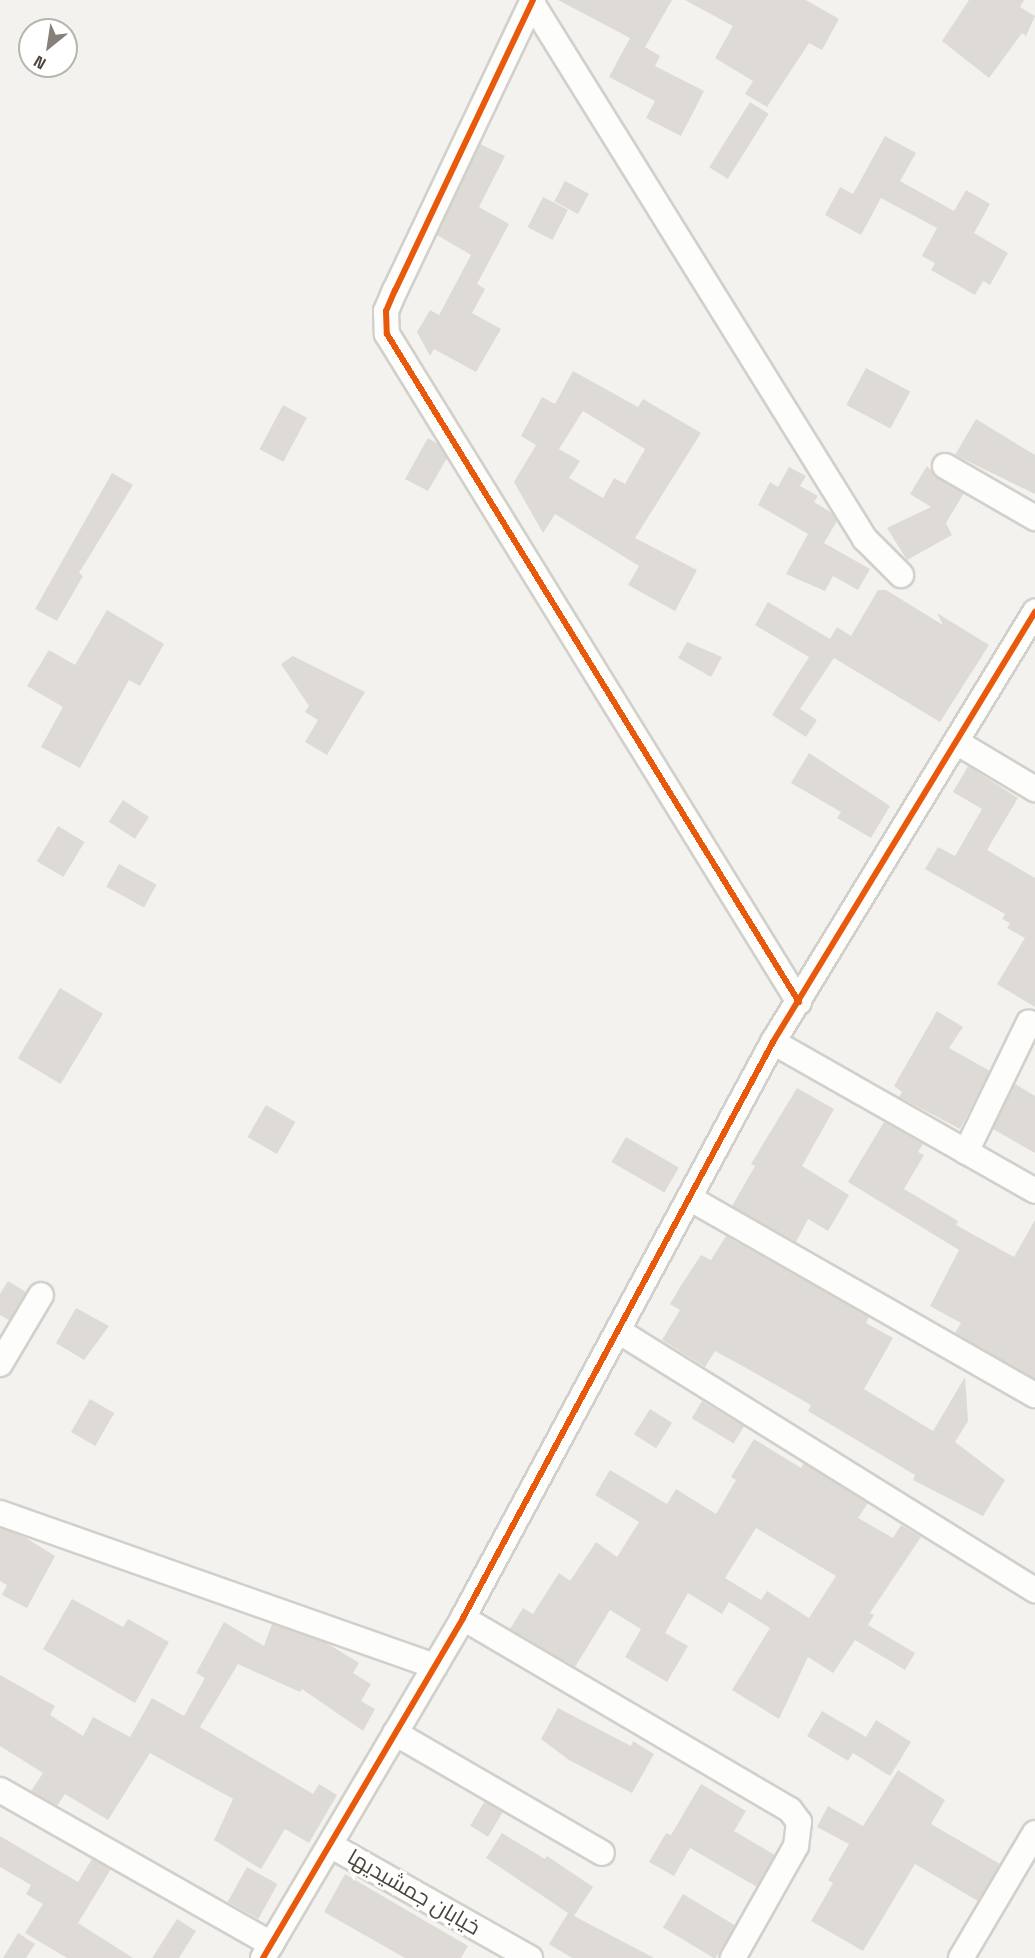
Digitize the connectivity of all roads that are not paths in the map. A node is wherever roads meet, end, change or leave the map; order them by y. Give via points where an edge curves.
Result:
1 (533, 1) edge
2 (945, 466) dead end
3 (1035, 518) edge
4 (901, 575) dead end
5 (1035, 612) edge
6 (958, 742) junction
7 (1035, 789) edge
8 (800, 1002) junction
9 (1029, 1022) dead end
10 (773, 1042) junction
11 (966, 1152) junction
12 (1035, 1191) edge
13 (691, 1199) junction
14 (41, 1295) dead end
15 (620, 1332) junction
16 (0, 1364) edge
17 (1035, 1395) edge
18 (0, 1513) edge
19 (1035, 1590) edge
20 (463, 1618) junction
21 (435, 1666) junction
22 (395, 1733) junction
23 (0, 1790) edge
24 (1035, 1833) edge
25 (330, 1845) junction
26 (602, 1853) dead end
27 (267, 1951) edge
28 (530, 1958) edge
29 (733, 1958) edge
30 (961, 1958) edge

1 - 4 street via 865,539
1 - 8 street via 394,290 386,311 387,334
2 - 3 street
5 - 6 street
6 - 7 street
6 - 8 street
8 - 10 street
9 - 11 street
10 - 11 street
10 - 13 street
11 - 12 street
13 - 15 street
13 - 17 street
14 - 16 street
15 - 19 street
15 - 20 street
18 - 21 street
20 - 21 street
20 - 29 street via 790,1810 799,1822 796,1846
21 - 22 street
22 - 25 street
22 - 26 street
23 - 27 street
24 - 30 street
25 - 27 street
25 - 28 street, خیابان جمشیدیها

